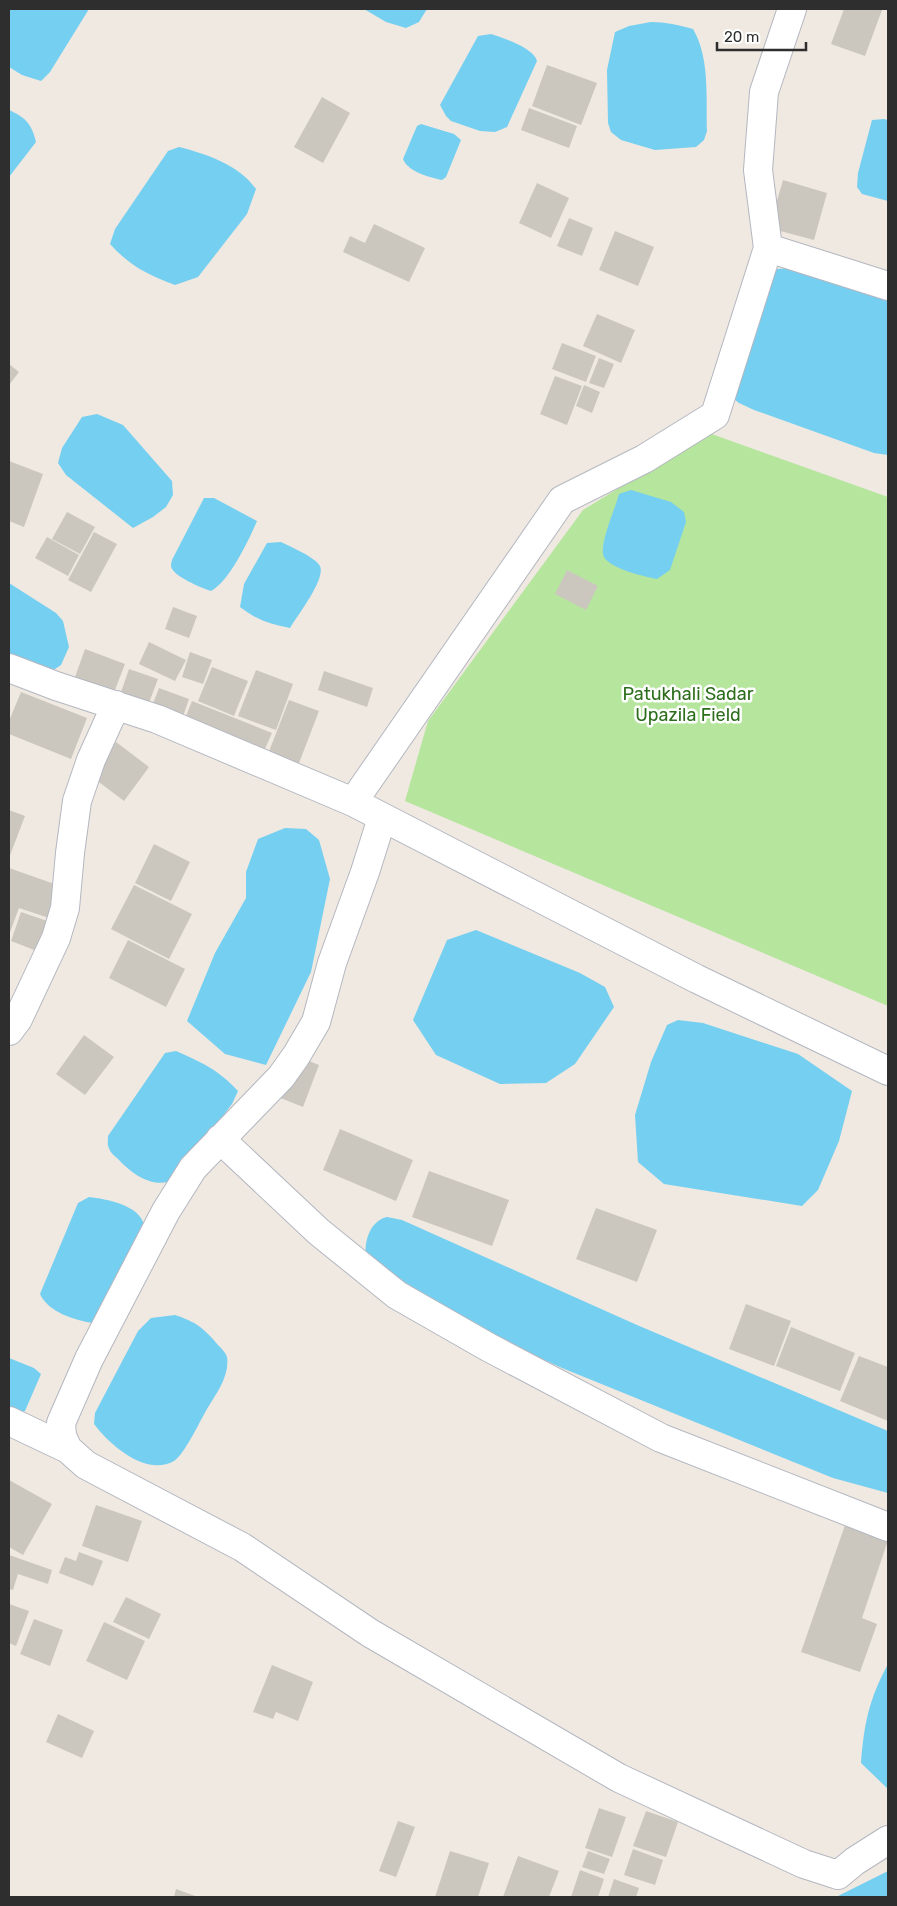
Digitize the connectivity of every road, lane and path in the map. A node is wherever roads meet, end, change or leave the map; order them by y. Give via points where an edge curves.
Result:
1 (792, 9) edge
2 (768, 248) junction
3 (888, 286) edge
4 (9, 668) edge
5 (116, 705) junction
6 (353, 802) junction
7 (382, 818) junction
8 (9, 1031) edge
9 (888, 1071) edge
10 (220, 1139) junction
11 (9, 1421) edge
12 (68, 1449) junction
13 (888, 1526) edge
14 (888, 1840) edge
15 (838, 1886) edge

1 - 2 street via 764,92 758,170
2 - 3 street
2 - 6 street via 715,415 644,459 562,500
4 - 5 street
5 - 6 street via 157,719
5 - 8 street via 77,801 65,908 56,938 18,1019
6 - 7 street
7 - 9 street via 697,979
7 - 10 street via 332,963 316,1022 281,1077
10 - 12 street via 193,1168 166,1211 89,1360 61,1423
10 - 13 street via 319,1232 396,1295 661,1438
11 - 12 street
12 - 15 street via 86,1465 242,1547 370,1633 618,1778 804,1864
14 - 15 street via 855,1861

